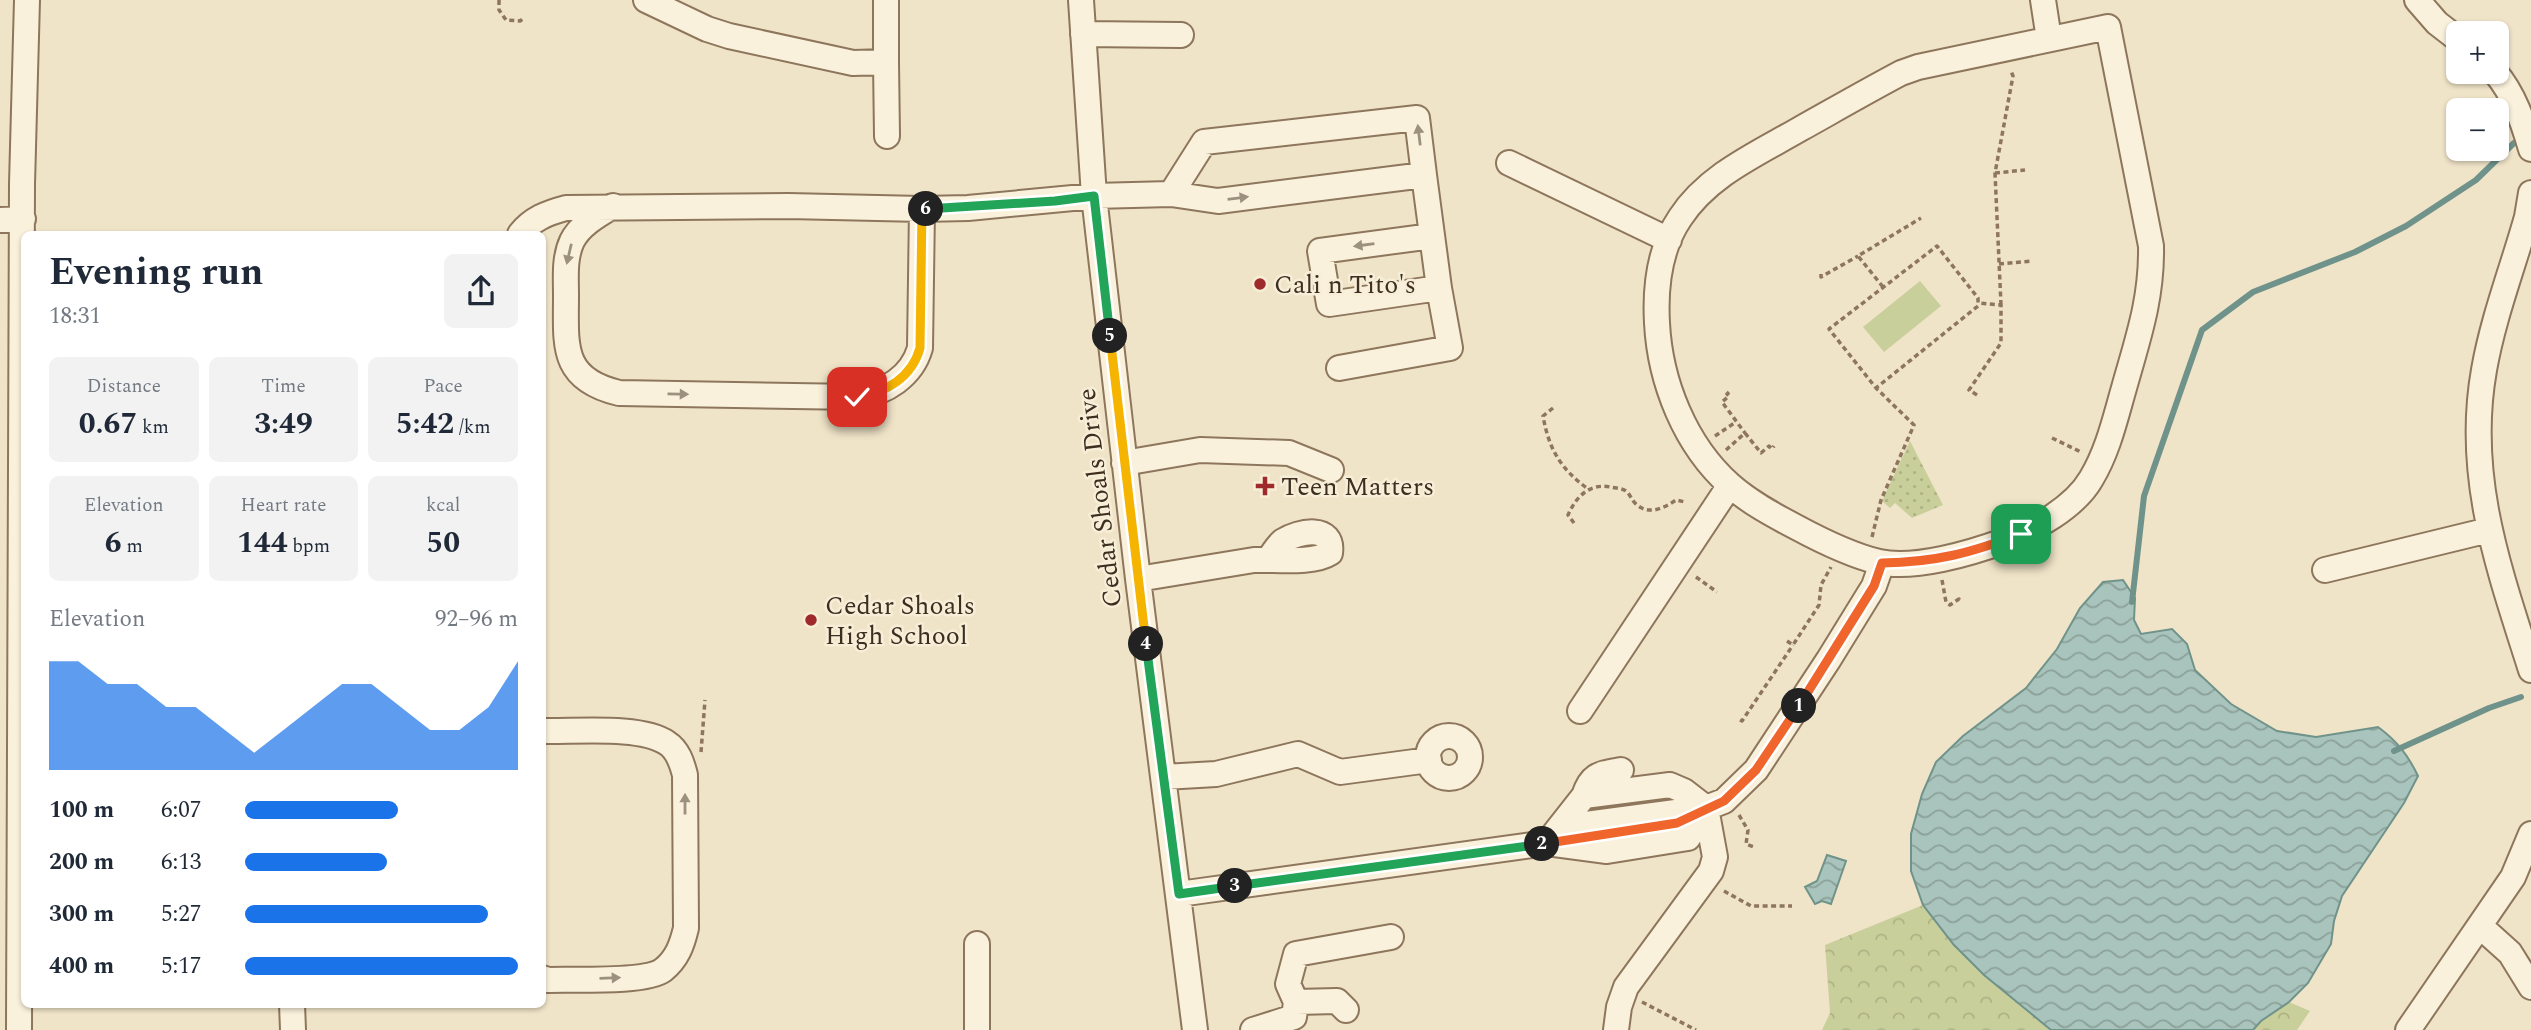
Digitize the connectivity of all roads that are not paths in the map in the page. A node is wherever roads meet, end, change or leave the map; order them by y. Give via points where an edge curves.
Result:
1 (27, 0) edge
2 (646, 0) edge
3 (886, 0) edge
4 (1081, 0) edge
5 (2043, 0) edge
6 (2417, 0) edge
7 (2446, 30) edge
8 (1083, 34) junction
9 (1181, 35) dead end
10 (2049, 39) junction
11 (886, 62) junction
12 (2503, 84) edge
13 (887, 136) dead end
14 (2531, 149) edge
15 (1509, 163) dead end
16 (1424, 175) junction
17 (2531, 193) edge
18 (1171, 194) junction
19 (1094, 196) junction
20 (614, 205) junction
21 (922, 209) junction
22 (11, 219) edge
23 (523, 231) edge
24 (1432, 236) junction
25 (1669, 240) junction
26 (1438, 288) junction
27 (1339, 368) dead end
28 (1124, 463) junction
29 (1331, 470) dead end
30 (1730, 485) junction
31 (2489, 530) junction
32 (1877, 552) junction
33 (1269, 559) dead end
34 (2325, 570) dead end
35 (1138, 579) junction
36 (2531, 670) edge
37 (1580, 711) dead end
38 (546, 731) edge
39 (1429, 761) dead end
40 (1620, 770) dead end
41 (1164, 777) junction
42 (1584, 796) junction
43 (1706, 808) junction
44 (2531, 834) edge
45 (1547, 843) junction
46 (1179, 894) junction
47 (2480, 926) junction
48 (1391, 937) dead end
49 (976, 944) dead end
50 (546, 979) edge
51 (2531, 987) edge
52 (292, 1008) edge
53 (1300, 1016) edge
54 (1347, 1022) edge
55 (19, 1030) edge
56 (292, 1030) edge
57 (977, 1030) edge
58 (1195, 1030) edge
59 (1253, 1030) edge
60 (1616, 1030) edge
61 (2408, 1030) edge

1 - 22 street
2 - 11 street via 729,36 853,62
3 - 11 street
4 - 8 street, Cedar Shoals Drive
5 - 10 street
6 - 7 street
8 - 9 street
8 - 19 street, Cedar Shoals Drive
10 - 25 street via 1901,73 1723,173 1679,219
10 - 32 street via 2108,27 2151,246 2147,306 2106,448 2090,482 2061,511 2021,534 1973,552 1922,562
11 - 13 street
12 - 14 street via 2512,96
15 - 25 street
18 -> 16 street via 1218,201
16 -> 18 street via 1417,118 1204,142
16 - 24 street
17 - 31 street via 2484,369 2480,400 2478,457
18 - 19 street
19 - 21 street
19 - 28 street, Cedar Shoals Drive
20 - 21 street
20 -> 21 street via 583,227 567,260 567,351 586,379 619,393 857,397 889,387 916,362
20 - 23 street via 544,214
22 - 55 street
24 - 26 street
24 -> 26 street via 1320,251 1329,304
25 - 30 street via 1660,265 1656,302 1667,382 1692,441
26 - 27 street via 1450,348
28 - 29 street via 1200,450 1289,453
28 - 35 street, Cedar Shoals Drive
30 - 32 street via 1769,513 1829,544
30 - 37 street
31 - 34 street
31 - 36 street
32 - 43 street via 1874,586 1868,597 1756,770 1724,801
33 - 35 street
35 - 41 street, Cedar Shoals Drive
50 -> 38 street via 643,977 661,972 682,946 686,928 685,775 680,758 669,744 642,732
39 - 41 street via 1340,772 1298,754 1216,774
40 - 42 street via 1600,773 1588,782
41 - 46 street, Cedar Shoals Drive
42 - 43 street via 1670,785
42 - 45 street
43 - 45 street via 1586,824
43 - 60 street via 1714,857 1711,871 1626,987
44 - 47 street via 2513,877
45 - 46 street
46 - 58 street, Cedar Shoals Drive
47 - 51 street via 2510,953
47 - 61 street
48 - 53 street via 1296,954 1289,984
49 - 57 street
52 - 56 street
53 - 54 street via 1337,1001
53 - 59 street

